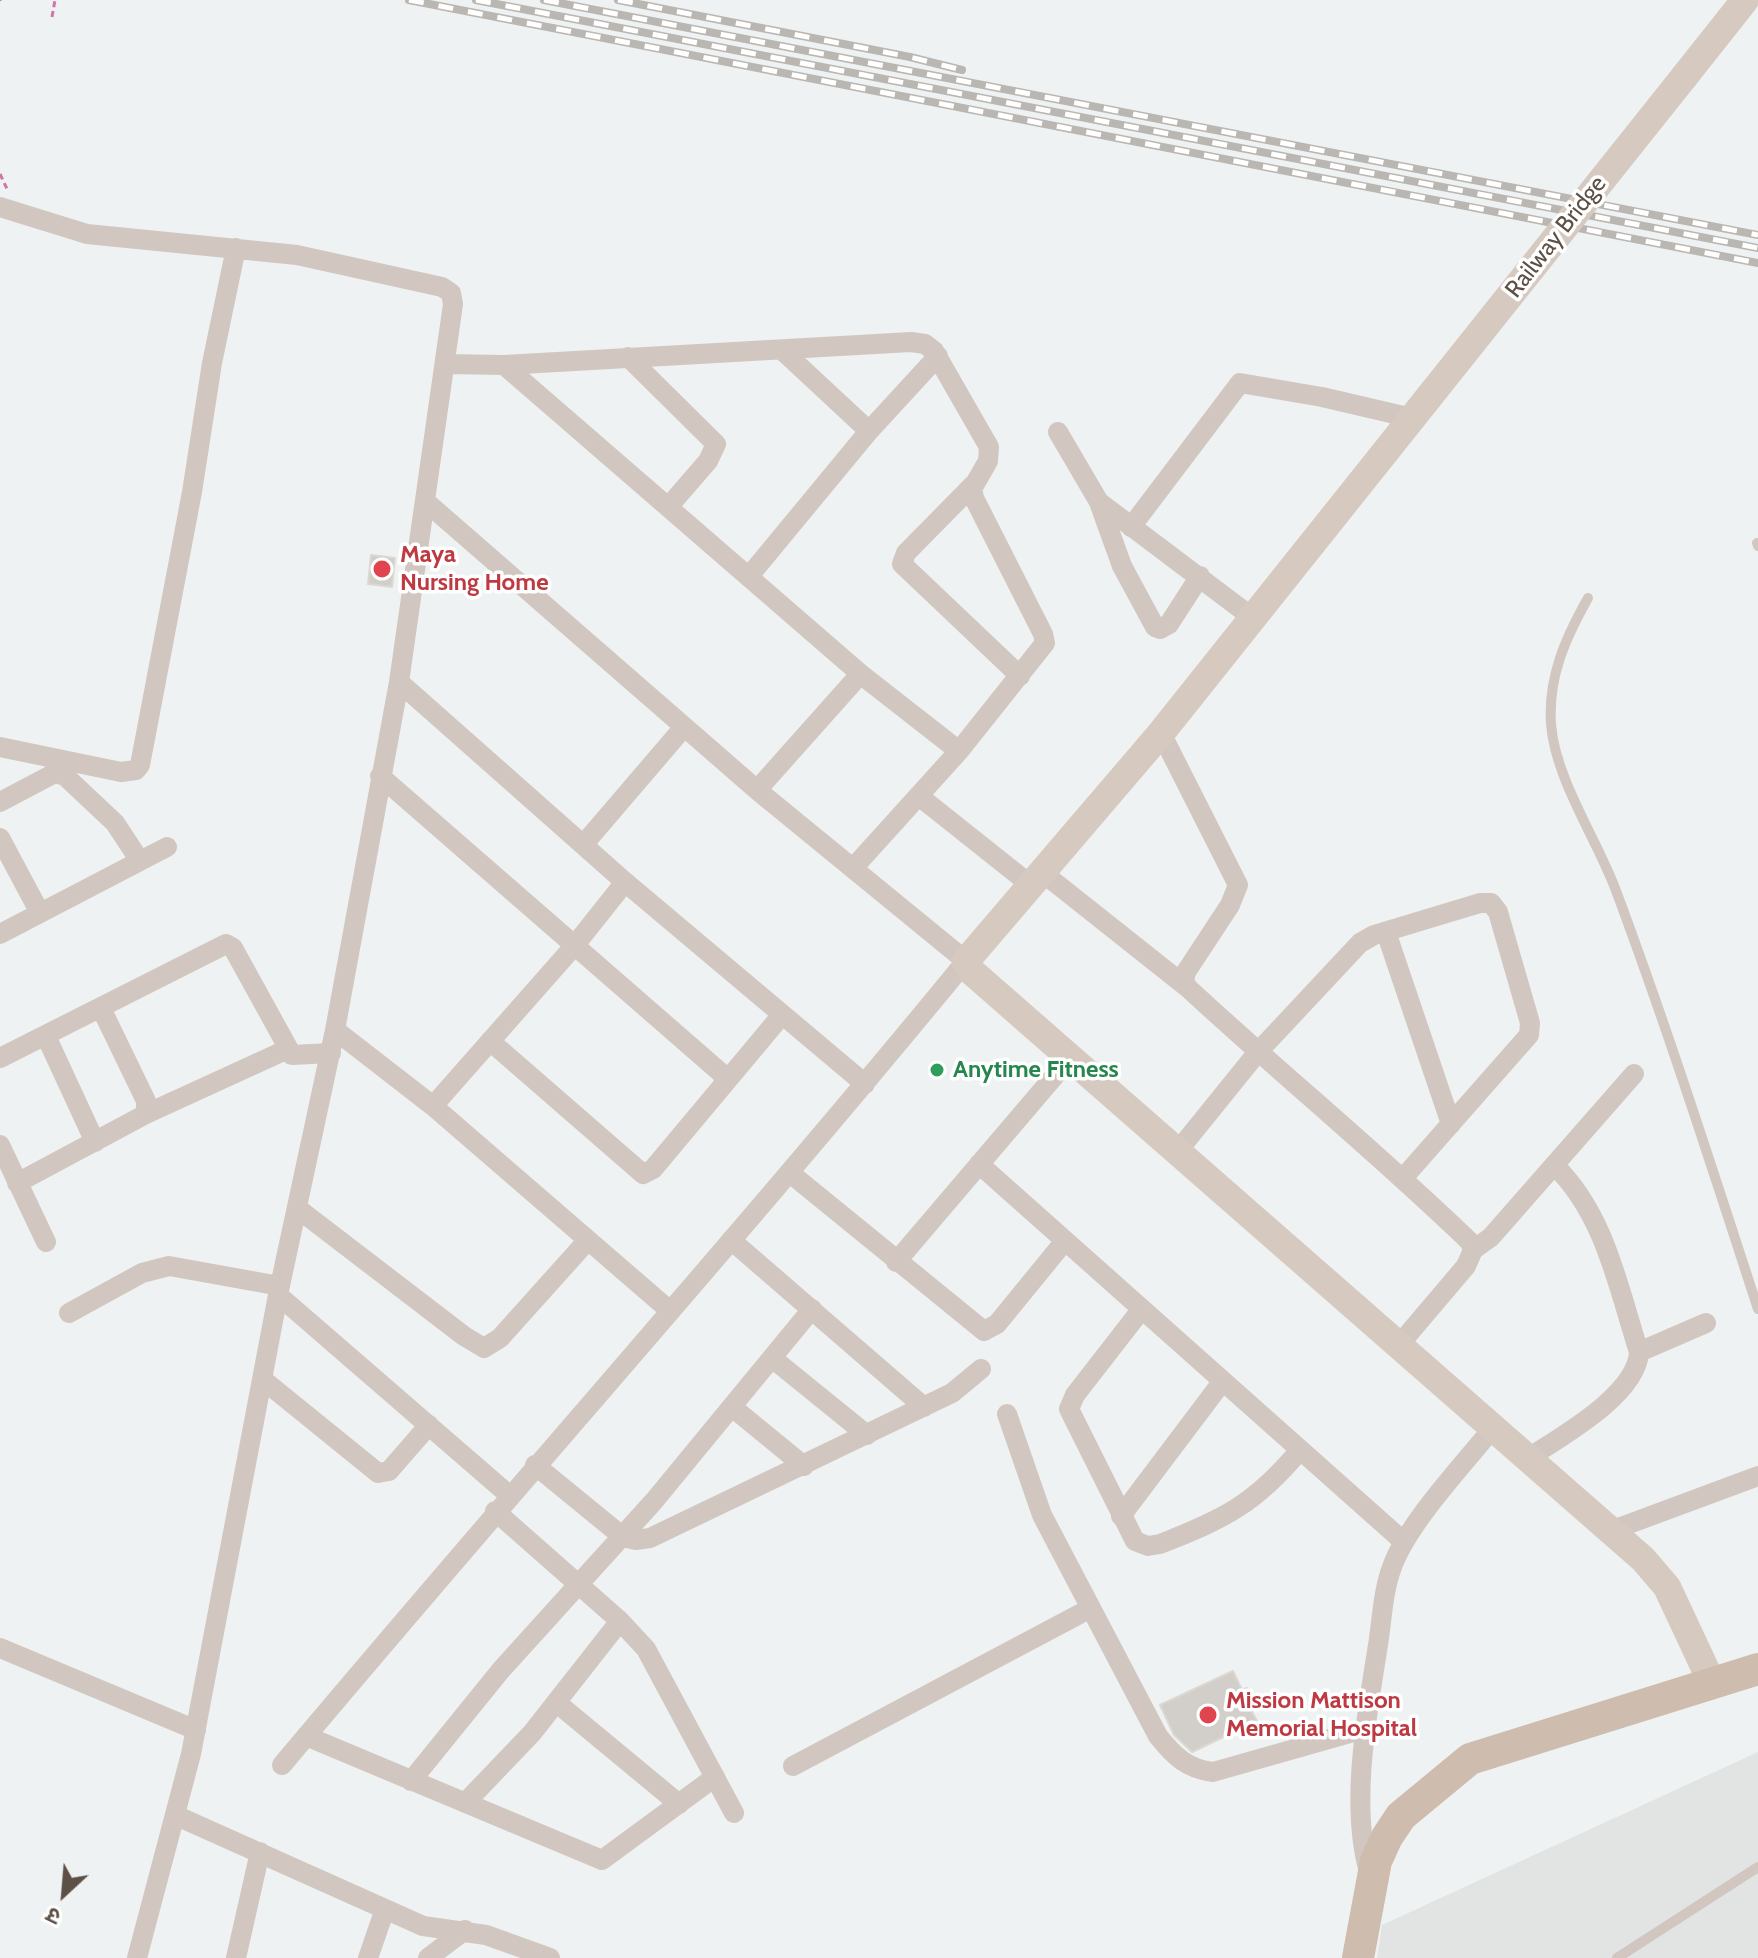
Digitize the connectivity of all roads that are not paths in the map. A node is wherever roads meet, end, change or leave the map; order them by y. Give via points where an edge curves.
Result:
1 (1745, 0) edge
2 (0, 207) edge
3 (236, 248) junction
4 (783, 351) junction
5 (938, 356) junction
6 (628, 357) junction
7 (446, 364) junction
8 (504, 365) junction
9 (1421, 408) junction
10 (869, 431) junction
11 (1058, 432) dead end
12 (974, 484) junction
13 (425, 501) junction
14 (1099, 502) junction
15 (669, 506) junction
16 (1131, 527) junction
17 (750, 575) junction
18 (1200, 576) junction
19 (1588, 598) dead end
20 (1253, 618) junction
21 (863, 676) junction
22 (1020, 676) junction
23 (399, 682) junction
24 (684, 727) junction
25 (1161, 733) junction
26 (0, 747) edge
27 (959, 751) junction
28 (380, 776) junction
29 (757, 790) junction
30 (920, 797) junction
31 (0, 802) edge
32 (0, 838) edge
33 (583, 845) junction
34 (167, 847) dead end
35 (140, 861) junction
36 (854, 867) junction
37 (1038, 880) junction
38 (625, 882) junction
39 (40, 913) junction
40 (1386, 932) junction
41 (0, 934) edge
42 (575, 945) junction
43 (966, 961) junction
44 (1188, 988) junction
45 (101, 1008) junction
46 (781, 1016) junction
47 (335, 1030) junction
48 (46, 1036) junction
49 (490, 1041) junction
50 (288, 1049) junction
51 (331, 1053) junction
52 (1257, 1053) junction
53 (0, 1058) edge
54 (1069, 1059) junction
55 (1634, 1074) dead end
56 (728, 1079) junction
57 (865, 1084) junction
58 (433, 1106) junction
59 (146, 1114) junction
60 (1451, 1124) junction
61 (95, 1142) junction
62 (0, 1145) edge
63 (1177, 1152) junction
64 (979, 1164) junction
65 (1554, 1165) junction
66 (790, 1173) junction
67 (1404, 1177) junction
68 (17, 1183) junction
69 (297, 1208) junction
70 (588, 1240) junction
71 (731, 1240) junction
72 (46, 1242) dead end
73 (1064, 1242) junction
74 (1473, 1250) junction
75 (896, 1262) junction
76 (279, 1290) junction
77 (812, 1309) junction
78 (1758, 1309) edge
79 (669, 1310) junction
80 (1141, 1310) junction
81 (69, 1313) dead end
82 (1706, 1323) dead end
83 (1399, 1345) junction
84 (1639, 1352) junction
85 (772, 1358) junction
86 (981, 1369) dead end
87 (262, 1379) junction
88 (1222, 1382) junction
89 (732, 1407) junction
90 (924, 1407) junction
91 (1007, 1414) dead end
92 (429, 1425) junction
93 (1492, 1429) junction
94 (867, 1435) junction
95 (1300, 1450) junction
96 (1527, 1459) junction
97 (535, 1465) junction
98 (804, 1466) junction
99 (1758, 1476) edge
100 (509, 1495) junction
101 (495, 1511) junction
102 (1121, 1516) junction
103 (1610, 1531) junction
104 (623, 1537) junction
105 (1404, 1542) junction
106 (579, 1585) junction
107 (1091, 1608) junction
108 (620, 1621) junction
109 (0, 1648) edge
110 (1758, 1669) edge
111 (1711, 1681) junction
112 (557, 1703) junction
113 (1368, 1728) junction
114 (196, 1730) junction
115 (306, 1736) junction
116 (282, 1765) dead end
117 (793, 1766) dead end
118 (715, 1777) junction
119 (411, 1781) junction
120 (465, 1803) junction
121 (679, 1804) junction
122 (734, 1813) dead end
123 (177, 1816) junction
124 (260, 1852) junction
125 (1758, 1867) edge
126 (1372, 1882) junction
127 (385, 1909) junction
128 (465, 1930) junction
129 (137, 1958) edge
130 (236, 1958) edge
131 (368, 1958) edge
132 (428, 1958) edge
133 (550, 1958) edge
134 (1358, 1958) edge
135 (1617, 1958) edge

1 - 9 street, Railway Bridge, bridge
2 - 3 street via 122,240
3 - 7 street via 297,255 442,287 451,293 453,304
3 - 26 street via 140,765 121,772
4 - 5 street via 911,342 925,344
4 - 6 street
4 - 10 street
5 - 10 street
5 - 12 street via 989,447 988,461
6 - 8 street
6 - 15 street via 716,444
7 - 8 street
7 - 13 street
8 - 15 street
9 - 16 street via 1240,383
9 - 20 street, Railway Bridge
10 - 17 street
11 - 14 street
12 - 22 street via 974,498 1043,634 1042,650
12 - 22 street via 906,553 902,564
13 - 23 street
13 - 24 street
14 - 16 street
14 - 18 street via 1122,566 1155,627 1169,624
15 - 17 street
16 - 18 street
17 - 21 street
18 - 20 street
19 - 78 lane via 1555,667 1551,728 1643,964
20 - 25 street, Railway Bridge
21 - 27 street
21 - 29 street
22 - 27 street
23 - 28 street
23 - 33 street
24 - 29 street
24 - 33 street
25 - 37 street, Railway Bridge
25 - 44 street via 1238,885 1186,972
27 - 30 street
28 - 42 street
28 - 47 street
29 - 36 street
30 - 36 street
30 - 37 street
31 - 35 street via 55,773 65,776 115,823
32 - 39 street
33 - 38 street
34 - 35 street
35 - 39 street
36 - 43 street
37 - 43 street, Railway Bridge
37 - 44 street
38 - 42 street
38 - 46 street
39 - 41 street
40 - 52 street via 1360,943 1339,962
40 - 60 street
40 - 60 street via 1486,902 1498,912 1529,1035
42 - 49 street
42 - 56 street
43 - 54 street
43 - 57 street
44 - 52 street
45 - 48 street
45 - 50 street via 226,944
45 - 59 street via 146,1101
46 - 56 street
46 - 57 street
47 - 51 street
47 - 58 street
48 - 53 street
48 - 61 street
49 - 56 street via 643,1174 653,1169
49 - 58 street
50 - 51 street via 294,1056
50 - 59 street
51 - 69 street
52 - 63 street
52 - 67 street
54 - 63 street
54 - 64 street
55 - 65 street
57 - 66 street
58 - 70 street
59 - 61 street
60 - 67 street
61 - 68 street
62 - 68 street
63 - 83 street
64 - 73 street
64 - 75 street
65 - 74 street via 1491,1237
65 - 84 street via 1592,1211
66 - 71 street
66 - 75 street
67 - 74 street
68 - 72 street
69 - 70 street via 484,1348 500,1338
69 - 76 street
70 - 79 street
71 - 77 street
71 - 79 street
73 - 75 street via 997,1324 984,1331
73 - 80 street
74 - 83 street via 1466,1266
76 - 81 street via 169,1266 142,1273
76 - 87 street
76 - 92 street
77 - 85 street
77 - 90 street
79 - 97 street
80 - 88 street
80 - 102 street via 1069,1409
82 - 84 street
83 - 93 street
84 - 96 street via 1636,1370 1620,1391
85 - 89 street
85 - 94 street
86 - 90 street
87 - 92 street via 378,1473 389,1471
87 - 114 street
88 - 95 street
88 - 102 street
89 - 98 street
89 - 104 street
90 - 94 street
91 - 107 street via 1033,1493
92 - 100 street
93 - 96 street
93 - 105 street
94 - 98 street
95 - 102 street via 1242,1508 1160,1544 1135,1541
95 - 105 street
96 - 103 street
97 - 100 street
97 - 104 street
98 - 104 street via 650,1538
99 - 103 street
100 - 101 street
101 - 106 street
101 - 115 street
103 - 111 street via 1667,1587
104 - 106 street
105 - 113 street via 1385,1593
106 - 108 street
106 - 119 street
107 - 113 street via 1158,1736 1173,1756 1199,1770 1213,1772
107 - 117 street
108 - 112 street
108 - 118 street via 656,1666
109 - 114 street
110 - 111 main road
111 - 126 main road via 1470,1759 1401,1816 1376,1861
112 - 120 street
112 - 121 street
113 - 126 street via 1361,1837
114 - 123 street
115 - 116 street
115 - 119 street
118 - 121 street
118 - 122 street
119 - 120 street
120 - 121 street via 602,1860
123 - 124 street
123 - 129 street
124 - 127 street
124 - 130 street
125 - 135 lane
126 - 134 main road
127 - 128 street via 423,1926
127 - 131 street
128 - 132 street
128 - 133 street

